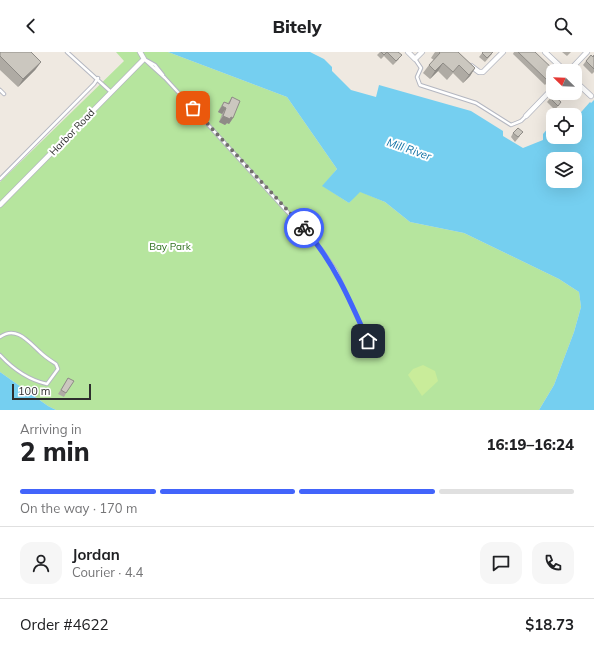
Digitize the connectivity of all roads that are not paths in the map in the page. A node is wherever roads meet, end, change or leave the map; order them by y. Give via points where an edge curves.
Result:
1 (67, 52) edge
2 (140, 52) edge
3 (408, 52) edge
4 (422, 52) edge
5 (503, 52) edge
6 (545, 52) edge
7 (587, 52) edge
8 (417, 58) junction
9 (144, 59) junction
10 (467, 61) edge
11 (558, 64) edge
12 (576, 64) edge
13 (98, 78) junction
14 (582, 88) edge
15 (0, 90) edge
16 (111, 92) junction
17 (4, 94) dead end
18 (546, 95) edge
19 (591, 96) dead end
20 (526, 116) joint
21 (0, 178) edge
22 (0, 205) edge
23 (0, 337) edge
24 (368, 341) dead end
25 (0, 355) edge

1 - 13 lane
2 - 9 street
3 - 8 street
4 - 8 street
5 - 10 street via 483,72 476,70
6 - 11 street
7 - 12 street
8 - 20 lane via 421,68 417,77 420,85 476,103 511,125
9 - 16 street, Harbor Road
9 - 24 lane via 165,78 322,250 336,271
13 - 16 lane
13 - 21 lane
14 - 19 street
15 - 17 lane
16 - 22 street, Harbor Road
18 - 20 street
23 - 25 lane via 7,333 18,334 56,364 58,369 47,384 19,372

